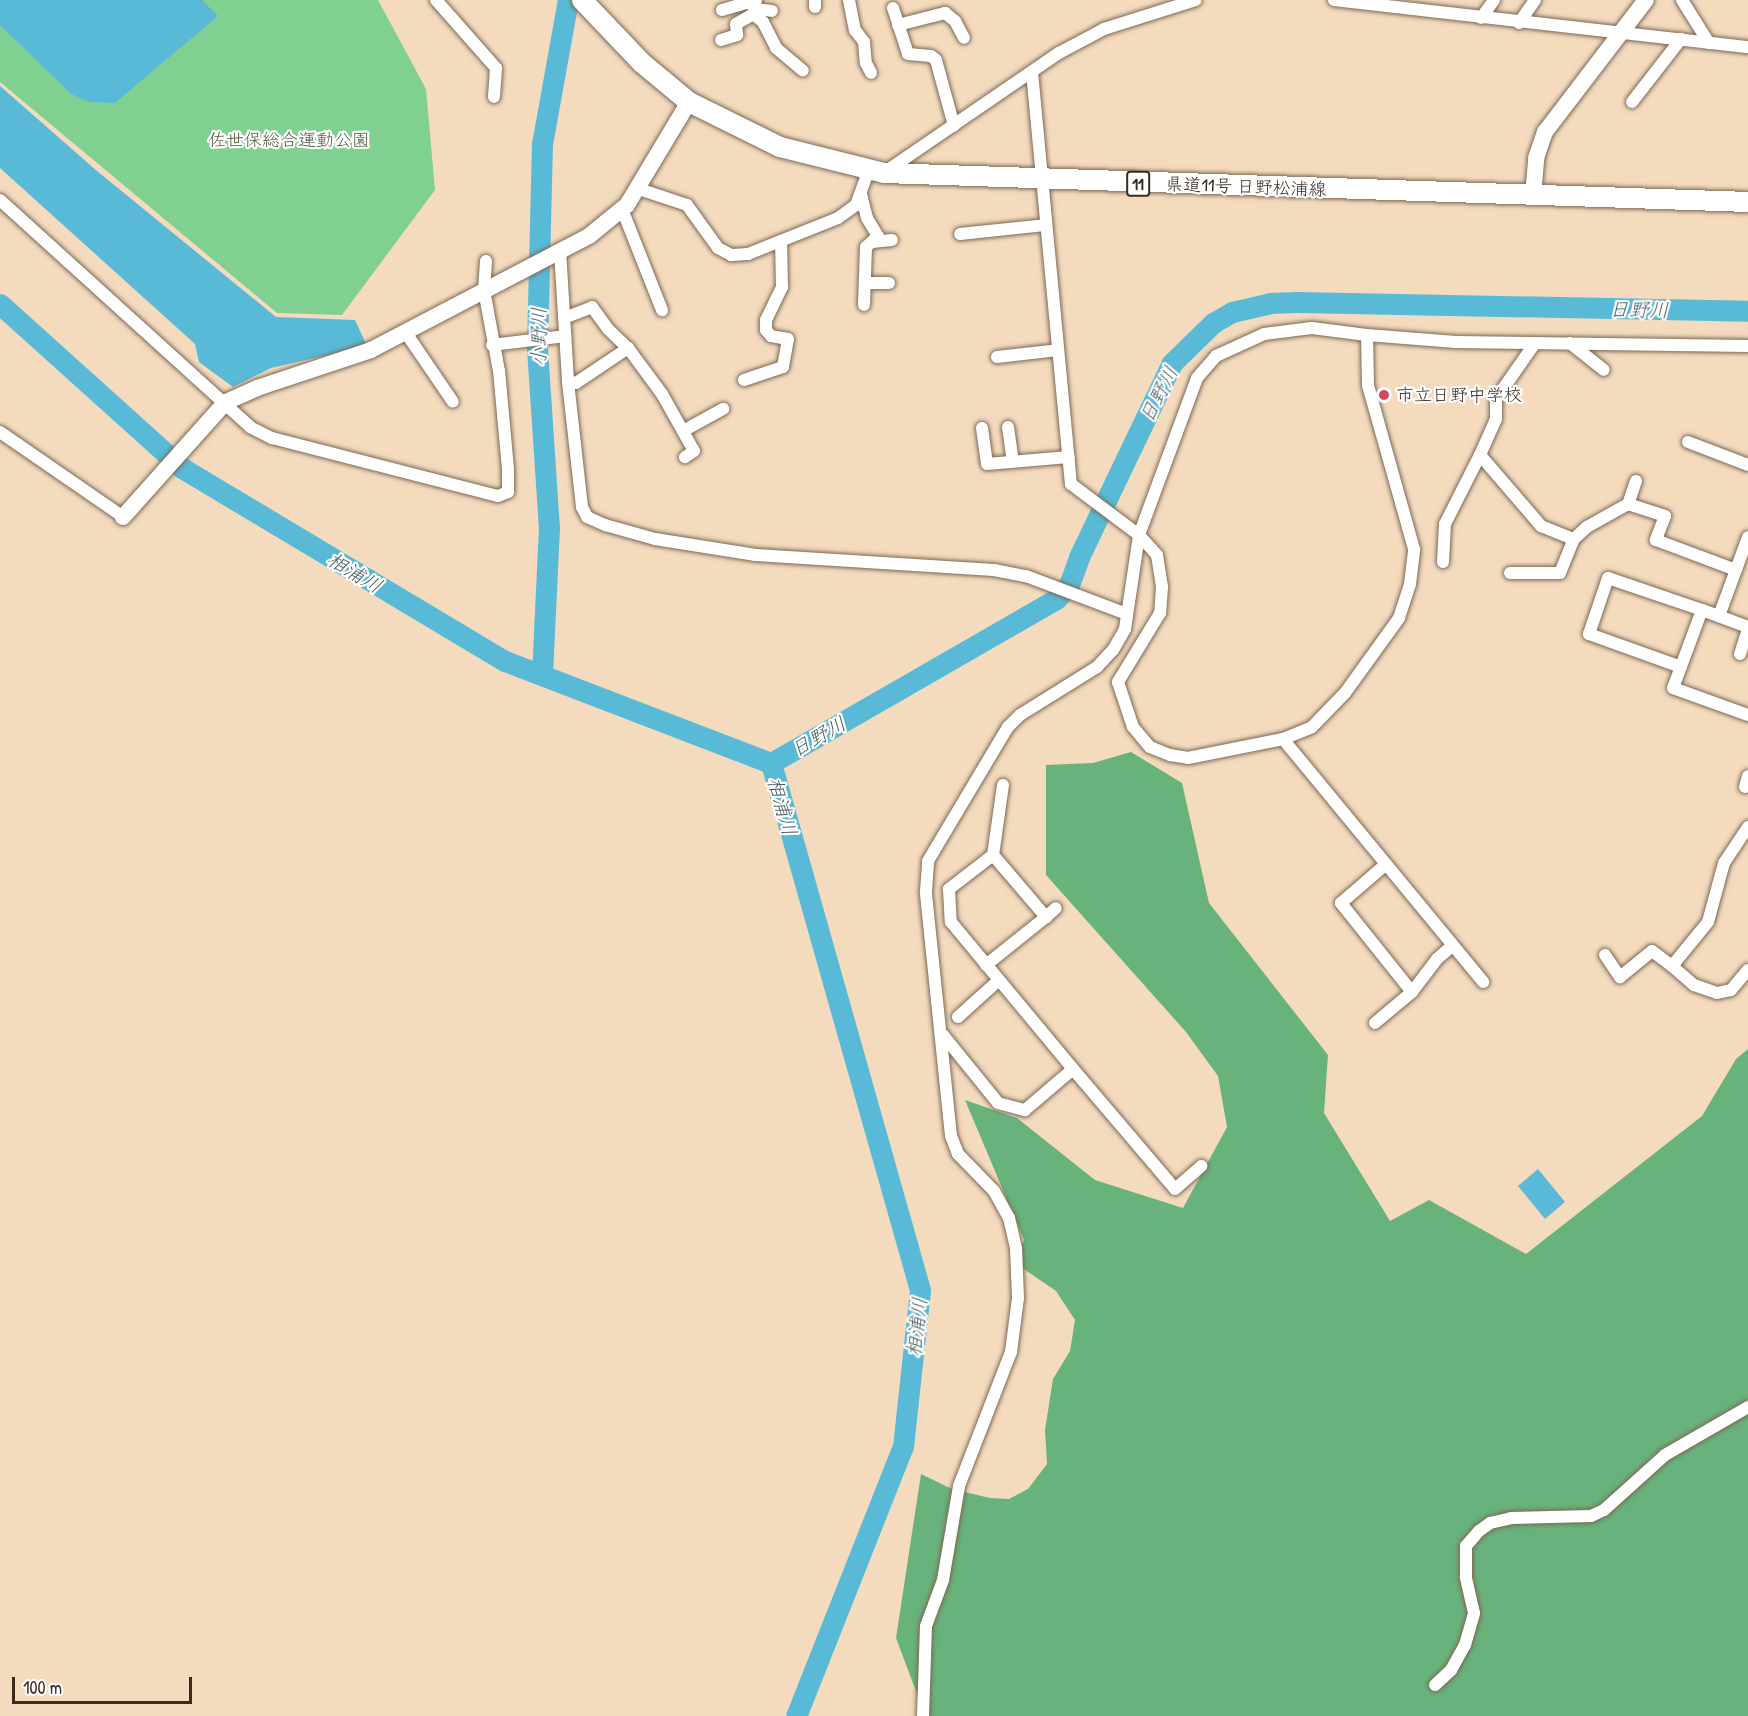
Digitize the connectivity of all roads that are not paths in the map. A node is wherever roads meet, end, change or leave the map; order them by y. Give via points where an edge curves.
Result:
1 (436, 0) edge
2 (582, 0) edge
3 (849, 0) edge
4 (1196, 0) edge
5 (1334, 0) edge
6 (1434, 0) edge
7 (1494, 0) edge
8 (1535, 0) edge
9 (1646, 0) edge
10 (1682, 0) edge
11 (1355, 2) edge
12 (755, 6) edge
13 (893, 8) dead end
14 (722, 10) dead end
15 (772, 11) dead end
16 (1426, 12) junction
17 (1481, 18) junction
18 (1519, 23) junction
19 (898, 25) junction
20 (1622, 31) junction
21 (964, 38) dead end
22 (1681, 39) junction
23 (721, 40) dead end
24 (1709, 43) junction
25 (1748, 47) edge
26 (803, 70) dead end
27 (1032, 72) junction
28 (871, 73) dead end
29 (494, 97) dead end
30 (689, 102) junction
31 (1632, 102) dead end
32 (954, 126) junction
33 (877, 171) junction
34 (1042, 181) junction
35 (639, 189) junction
36 (861, 194) junction
37 (1533, 196) junction
38 (0, 200) edge
39 (1748, 202) edge
40 (622, 209) junction
41 (1045, 225) junction
42 (960, 234) dead end
43 (892, 240) dead end
44 (781, 241) junction
45 (872, 242) junction
46 (557, 252) junction
47 (486, 261) dead end
48 (865, 283) junction
49 (889, 283) dead end
50 (487, 288) junction
51 (864, 305) dead end
52 (662, 310) dead end
53 (564, 318) junction
54 (406, 333) junction
55 (1367, 335) junction
56 (565, 336) junction
57 (1535, 343) junction
58 (1570, 343) junction
59 (493, 345) junction
60 (1748, 346) edge
61 (628, 348) junction
62 (1058, 350) junction
63 (997, 357) dead end
64 (1604, 370) dead end
65 (744, 380) dead end
66 (568, 382) junction
67 (453, 402) dead end
68 (224, 405) junction
69 (723, 409) dead end
70 (1008, 427) dead end
71 (982, 428) dead end
72 (683, 431) junction
73 (0, 432) edge
74 (1688, 442) dead end
75 (1480, 455) junction
76 (685, 457) dead end
77 (1069, 457) junction
78 (1013, 462) junction
79 (1748, 465) edge
80 (1636, 481) dead end
81 (1628, 504) junction
82 (127, 512) joint
83 (1134, 532) junction
84 (1748, 537) edge
85 (1574, 539) junction
86 (1443, 562) dead end
87 (1736, 570) junction
88 (1510, 573) dead end
89 (1702, 610) junction
90 (1124, 613) junction
91 (1719, 616) junction
92 (1748, 629) edge
93 (1740, 654) dead end
94 (1681, 667) junction
95 (1748, 715) edge
96 (1283, 739) junction
97 (1003, 785) dead end
98 (1746, 834) edge
99 (993, 855) junction
100 (1385, 865) junction
101 (1452, 946) junction
102 (1605, 955) dead end
103 (987, 965) junction
104 (1672, 966) junction
105 (1748, 970) edge
106 (999, 980) junction
107 (1483, 982) dead end
108 (1412, 992) junction
109 (958, 1017) dead end
110 (1375, 1023) dead end
111 (942, 1034) junction
112 (1073, 1069) junction
113 (1201, 1166) dead end
114 (1748, 1407) edge
115 (1435, 1684) dead end
116 (923, 1716) edge

1 - 29 street via 496,68
2 - 30 main road, 県道11号 日野松浦線 / 11 via 642,63
3 - 28 street
4 - 27 street via 1104,29
5 - 11 street
6 - 16 street
7 - 17 street
8 - 18 street
9 - 20 street
10 - 24 street
11 - 16 street
12 - 14 street
12 - 15 street
12 - 23 street via 736,24 737,35
12 - 26 street via 776,48
13 - 19 street
16 - 17 street
17 - 18 street
18 - 20 street via 1594,32
19 - 21 street via 945,13 955,21
19 - 32 street via 908,54 936,60
20 - 22 street
20 - 37 street via 1545,132 1536,158
22 - 24 street
22 - 31 street
24 - 25 street
27 - 32 street
27 - 34 street
30 - 33 main road, 県道11号 日野松浦線 / 11 via 780,147
30 - 35 street
32 - 33 street
33 - 34 main road, 県道11号 日野松浦線 / 11
33 - 36 street
34 - 37 main road, 県道11号 日野松浦線 / 11
34 - 41 street
35 - 40 street
35 - 44 street via 687,205 707,235 731,255 748,254
36 - 44 street via 856,205 838,218
36 - 45 street via 867,218 878,236
37 - 39 main road, 県道11号 日野松浦線 / 11
38 - 68 street
40 - 46 street via 589,236
40 - 52 street
41 - 42 street
41 - 62 street
43 - 45 street
44 - 65 street via 782,287 766,320 771,336 788,339 783,367
45 - 48 street via 866,247
46 - 50 street
46 - 53 street
47 - 50 street
48 - 49 street
48 - 51 street
50 - 54 street
50 - 59 street
53 - 56 street
53 - 61 street via 592,307
54 - 67 street
54 - 68 street via 371,350 257,388
55 - 57 street
55 - 83 street via 1286,328 1239,342 1216,356 1197,378
55 - 96 street via 1368,385 1414,549 1410,584 1399,618 1345,693 1312,727
56 - 59 street
56 - 66 street
57 - 58 street
57 - 75 street via 1496,399 1496,419
58 - 60 street
58 - 64 street
59 - 68 street via 508,469 508,492 498,496 272,438 250,427
61 - 66 street via 576,383
61 - 72 street
62 - 63 street
62 - 77 street
66 - 90 street via 582,507 587,517 605,525 655,539 756,555 994,570 1026,576
68 - 82 street
69 - 72 street
70 - 78 street
71 - 78 street via 984,461
72 - 76 street via 694,451
73 - 82 street
74 - 79 street
75 - 85 street via 1540,526
75 - 86 street via 1445,524
77 - 78 street
77 - 83 street via 1071,484
80 - 81 street
81 - 85 street
81 - 87 street via 1665,516 1656,540
83 - 90 street
83 - 96 street via 1156,555 1162,587 1160,613 1118,682 1133,727 1150,747 1188,758
84 - 87 street
85 - 88 street via 1560,573
87 - 91 street
89 - 91 street
89 - 94 street
89 - 94 street via 1608,578 1589,634
90 - 111 street via 1125,628 1113,650 1097,667 1020,715 1008,728 928,861 926,892
91 - 92 street
92 - 93 street
94 - 95 street via 1674,688
96 - 100 street
97 - 99 street
98 - 104 street via 1724,863 1708,922
99 - 103 street via 949,889 951,922
99 - 103 street via 1051,912
100 - 101 street
100 - 108 street via 1341,903
101 - 107 street
101 - 108 street
102 - 104 street via 1620,977 1652,951
103 - 106 street
104 - 105 street via 1694,985 1717,993 1731,990
106 - 109 street
106 - 112 street
108 - 110 street
111 - 112 street via 998,1103 1025,1110
111 - 116 street via 951,1136 958,1154 994,1191 1009,1218 1016,1248 1018,1298 1011,1352 959,1486 943,1580 926,1626
112 - 113 street via 1175,1189
114 - 115 street via 1665,1455 1604,1510 1591,1516 1511,1518 1490,1523 1479,1531 1466,1546 1466,1577 1474,1613 1471,1624 1451,1670

